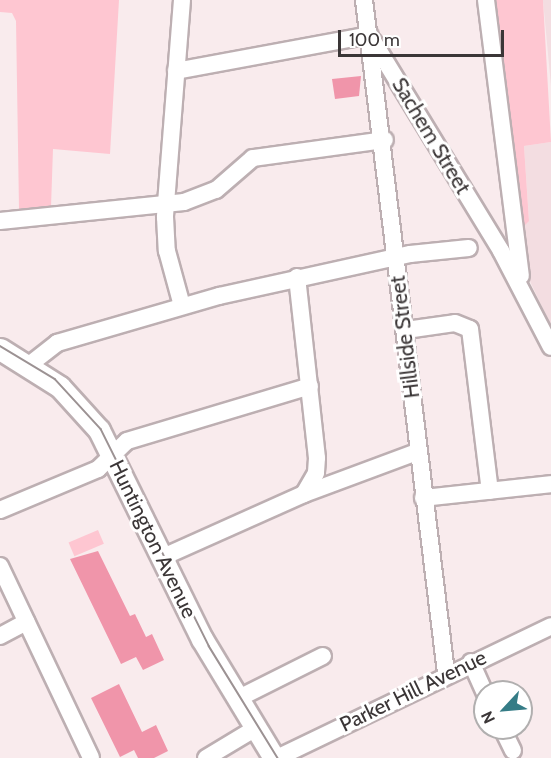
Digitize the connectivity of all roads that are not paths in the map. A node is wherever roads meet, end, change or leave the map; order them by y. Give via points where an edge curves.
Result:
1 (182, 0) edge
2 (364, 0) edge
3 (486, 0) edge
4 (370, 35) junction
5 (176, 71) junction
6 (385, 141) junction
7 (166, 204) junction
8 (0, 221) edge
9 (469, 248) dead end
10 (396, 261) junction
11 (297, 277) junction
12 (524, 291) junction
13 (182, 306) junction
14 (406, 330) junction
15 (551, 347) edge
16 (0, 349) edge
17 (29, 365) junction
18 (310, 386) junction
19 (417, 452) junction
20 (113, 454) junction
21 (551, 484) edge
22 (489, 491) junction
23 (303, 494) junction
24 (423, 498) junction
25 (0, 510) edge
26 (163, 557) junction
27 (0, 566) edge
28 (26, 622) junction
29 (551, 626) edge
30 (0, 636) edge
31 (323, 656) dead end
32 (471, 662) junction
33 (446, 673) junction
34 (479, 680) edge
35 (237, 699) junction
36 (256, 728) junction
37 (508, 740) edge
38 (513, 751) dead end
39 (86, 756) edge
40 (206, 758) edge
41 (276, 758) edge

1 - 5 street
2 - 4 street, Hillside Street
3 - 12 street via 514,242
4 - 5 street
4 - 6 street, Hillside Street
4 - 12 street, Sachem Street
5 - 7 street
6 - 7 street via 253,158 216,190
6 - 10 street, Hillside Street
7 - 8 street
7 - 13 street via 167,251
9 - 10 street
10 - 11 street
10 - 14 street, Hillside Street
11 - 13 street
11 - 18 street
12 - 15 street, Sachem Street
13 - 17 street via 52,345
14 - 19 street, Hillside Street
14 - 22 street via 455,323 470,329
16 - 17 main road, Huntington Avenue
17 - 20 main road, Huntington Avenue via 82,408
18 - 20 street via 127,441
18 - 23 street via 317,458 316,472
19 - 23 street
19 - 24 street, Hillside Street
20 - 25 street via 98,469
20 - 26 main road, Huntington Avenue
21 - 22 street
22 - 24 street
23 - 26 street
24 - 33 street, Hillside Street
26 - 35 main road, Huntington Avenue
27 - 28 street
28 - 30 street
28 - 39 street
29 - 32 street, Parker Hill Avenue
31 - 35 street
32 - 33 street, Parker Hill Avenue
32 - 34 street
33 - 41 street, Parker Hill Avenue
35 - 36 main road, Huntington Avenue
36 - 40 street
36 - 41 main road, Huntington Avenue
37 - 38 street

